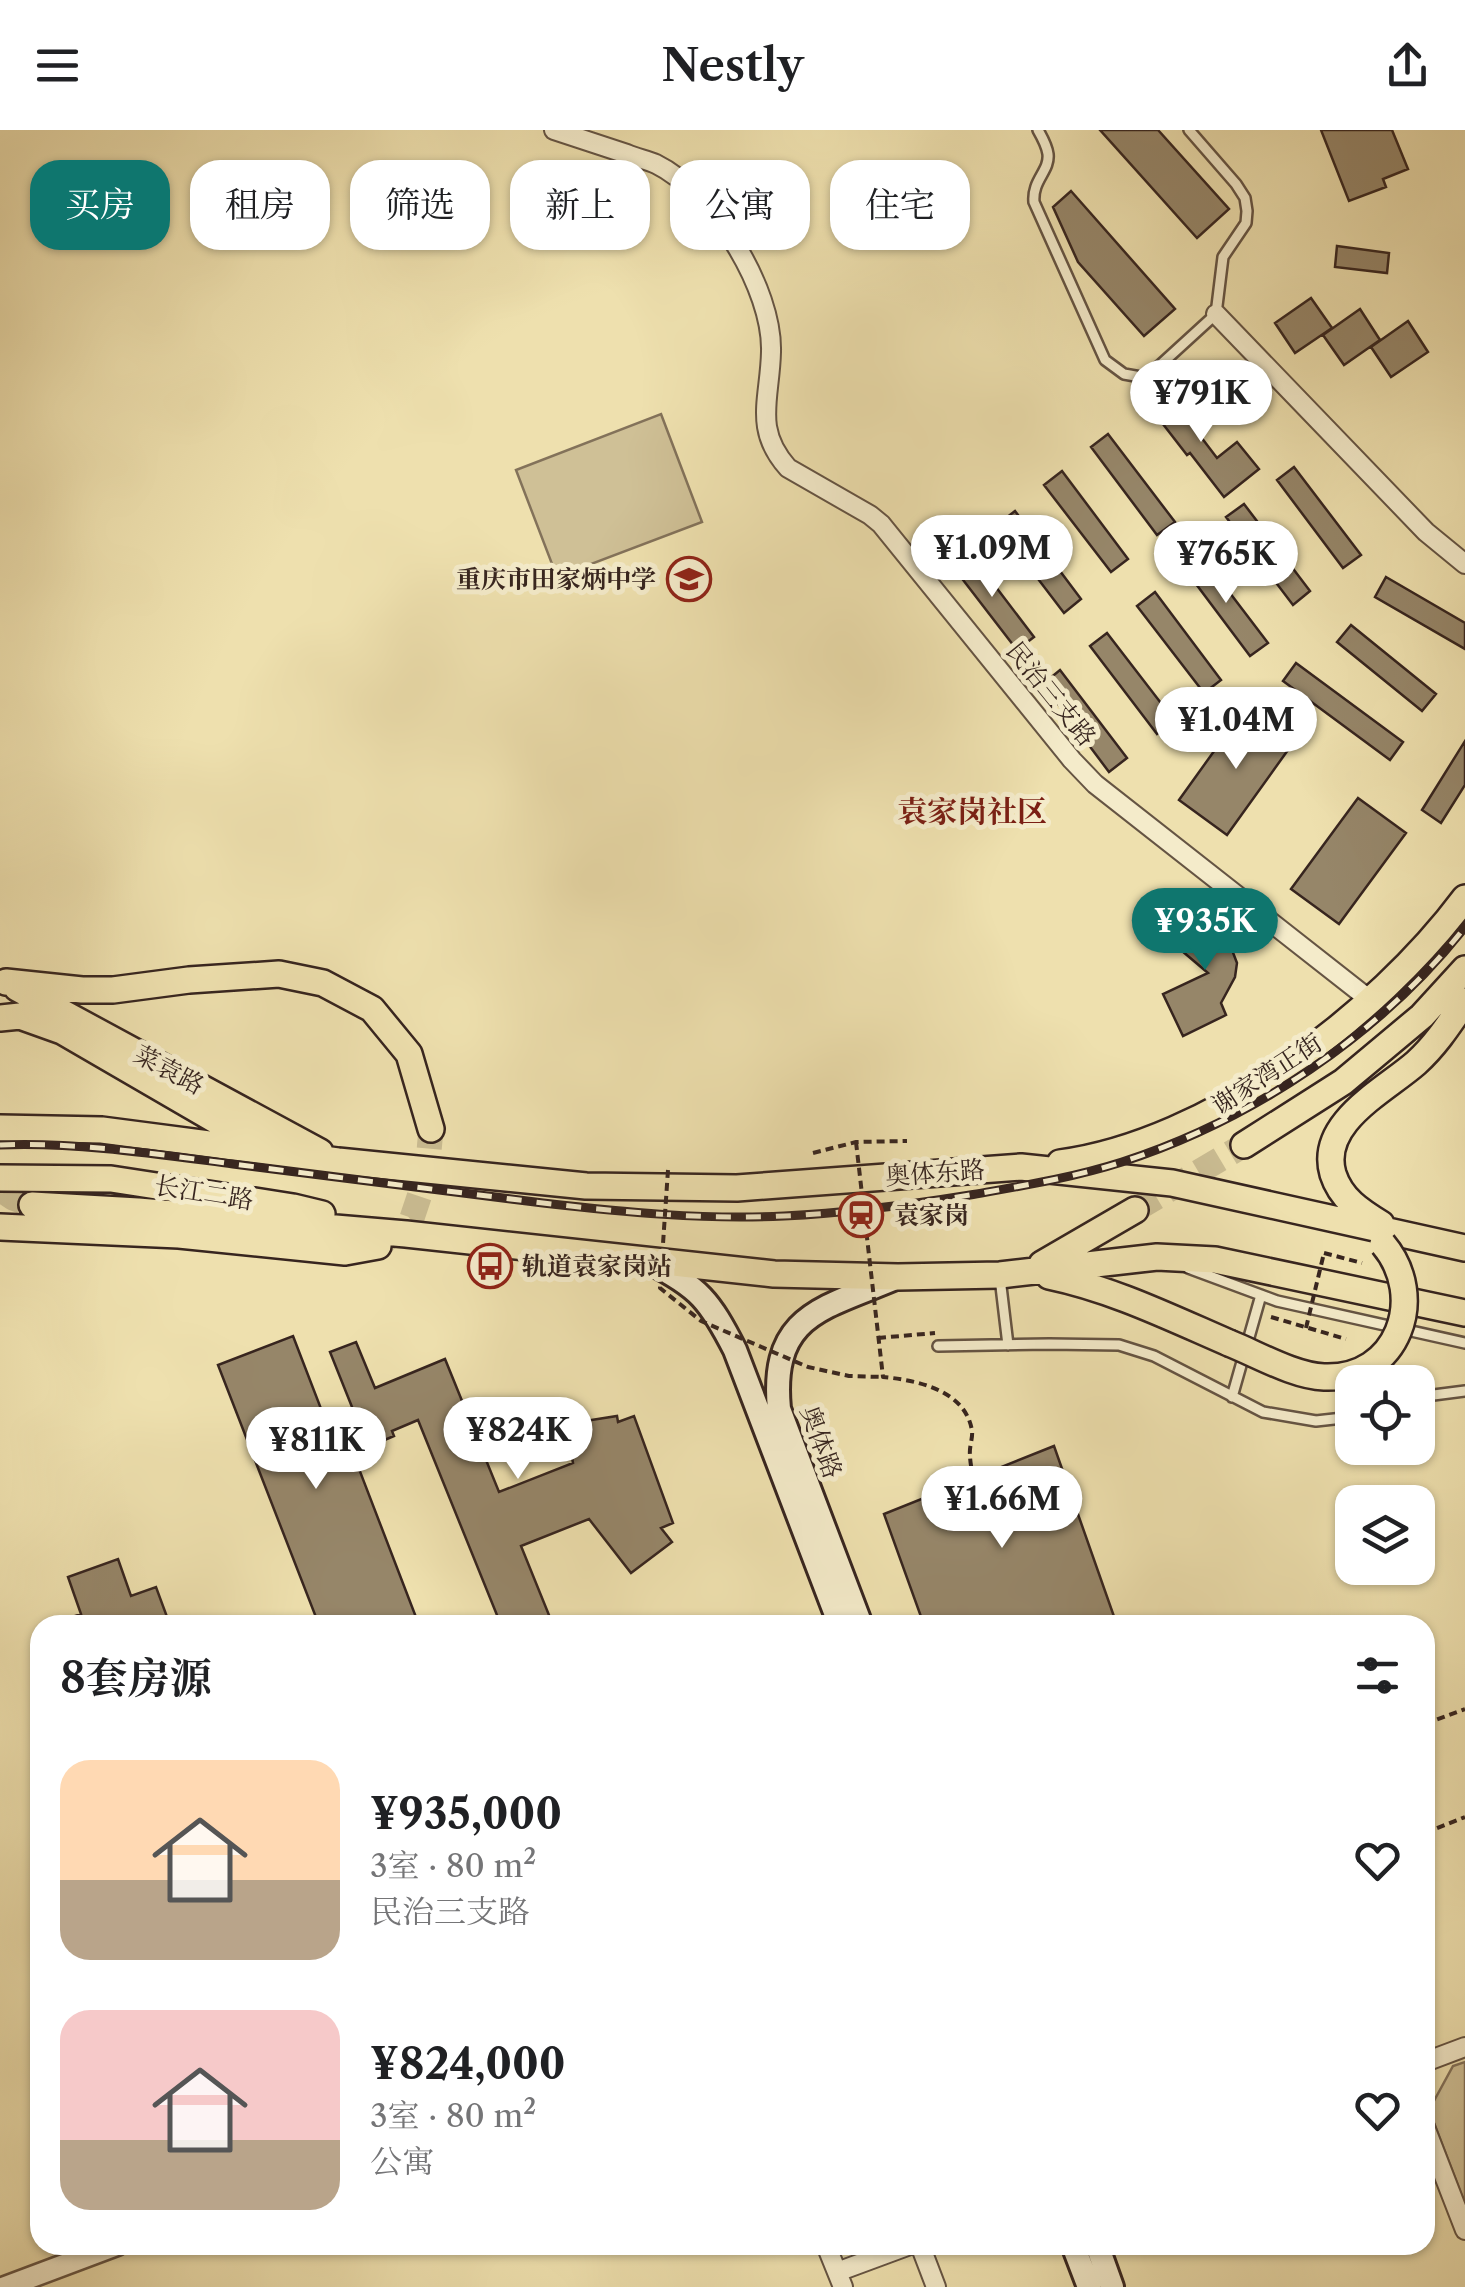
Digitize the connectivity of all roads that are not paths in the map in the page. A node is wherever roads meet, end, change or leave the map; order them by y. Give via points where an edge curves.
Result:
1 (554, 130) edge
2 (1038, 130) edge
3 (1189, 130) edge
4 (1216, 314) junction
5 (1465, 564) edge
6 (1465, 898) edge
7 (1465, 969) edge
8 (3, 980) edge
9 (1370, 1000) junction
10 (1465, 1001) edge
11 (0, 1018) edge
12 (0, 1128) edge
13 (432, 1129) tunnel mouth
14 (1244, 1145) tunnel mouth
15 (268, 1151) junction
16 (338, 1161) junction
17 (1021, 1167) junction
18 (0, 1178) edge
19 (32, 1205) tunnel mouth
20 (1135, 1210) tunnel mouth
21 (0, 1227) edge
22 (406, 1234) junction
23 (1390, 1239) junction
24 (378, 1246) tunnel mouth
25 (1465, 1248) edge
26 (1157, 1257) junction
27 (646, 1260) junction
28 (1029, 1272) junction
29 (1000, 1275) junction
30 (898, 1277) junction
31 (1261, 1295) junction
32 (1465, 1313) edge
33 (1465, 1343) edge
34 (1008, 1345) junction
35 (938, 1346) dead end
36 (1465, 1391) edge
37 (1435, 1395) edge
38 (1232, 1396) junction
39 (1335, 1419) edge
40 (836, 1615) edge
41 (857, 1615) edge
42 (1465, 2047) edge
43 (1435, 2058) edge
44 (1435, 2153) edge
45 (1465, 2230) edge
46 (97, 2255) edge
47 (830, 2255) edge
48 (889, 2255) edge
49 (924, 2255) edge
50 (1077, 2255) edge
51 (1101, 2255) edge
52 (840, 2279) edge
53 (47, 2280) edge
54 (5, 2287) edge
55 (936, 2287) edge
56 (1089, 2287) edge
57 (1112, 2287) edge

1 - 9 street, 民治三支路 via 656,164 722,224 748,265 768,322 766,432 788,468 881,524 1095,784
2 - 4 lane via 1049,156 1034,202 1105,360 1141,377
3 - 4 lane via 1236,184 1247,211 1223,257
4 - 5 street via 1426,532
6 - 9 main road, 谢家湾正街
7 - 14 main road, 谢家湾正街 via 1422,1016 1343,1082
8 - 13 main road via 82,990 279,974 323,982 372,1009 408,1054
8 - 16 main road, 菜袁路
9 - 17 main road, 谢家湾正街 via 1286,1067 1192,1121 1102,1155
10 - 23 main road via 1420,1060 1353,1114 1334,1138 1336,1184
11 - 15 main road via 20,1016 62,1032
12 - 15 main road, 长江二路 via 102,1130
15 - 16 main road, 长江二路
16 - 17 main road, 奥体东路 via 586,1186 718,1188
17 - 23 main road, 奥体东路 via 1172,1183 1351,1223
18 - 22 main road, 长江二路 via 111,1179 293,1207
19 - 22 main road
20 - 28 main road
21 - 24 main road via 344,1252
22 - 27 main road
23 - 25 main road
23 - 28 main road, bridge via 1406,1296 1396,1338 1369,1365 1323,1378 1122,1296
26 - 28 main road
26 - 31 lane
26 - 32 main road via 1216,1260
27 - 30 main road via 774,1274
27 - 40 main road, 奥体路 via 699,1292 716,1313
28 - 29 main road
29 - 30 main road
29 - 34 lane
30 - 41 main road, 奥体路 via 802,1322 787,1341 776,1383 778,1410
31 - 33 lane
31 - 38 lane
34 - 35 lane
34 - 38 lane via 1119,1346 1154,1356
36 - 37 lane
38 - 39 lane via 1263,1412
42 - 43 street
44 - 45 street
46 - 53 street
47 - 52 street
48 - 52 street
49 - 55 street
50 - 56 main road
51 - 57 main road
53 - 54 street

